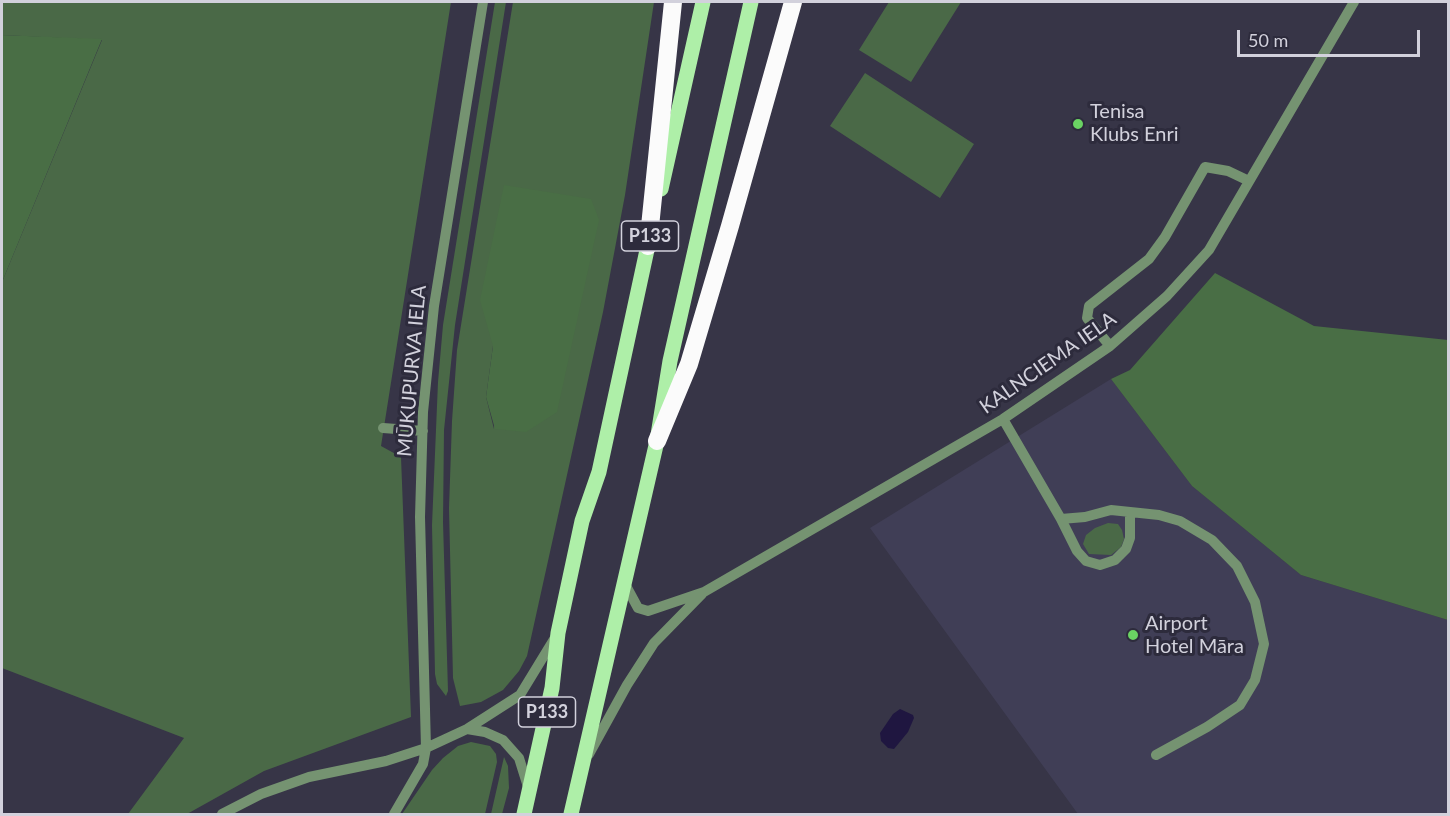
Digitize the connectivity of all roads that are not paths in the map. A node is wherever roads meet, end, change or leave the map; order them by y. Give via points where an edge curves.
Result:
1 (483, 2) edge
2 (673, 2) edge
3 (703, 2) edge
4 (751, 2) edge
5 (794, 2) edge
6 (1354, 2) edge
7 (1249, 181) junction
8 (648, 246) junction
9 (1110, 346) junction
10 (1003, 419) junction
11 (383, 428) dead end
12 (423, 431) junction
13 (657, 441) junction
14 (1130, 512) junction
15 (1061, 519) junction
16 (625, 584) junction
17 (704, 592) junction
18 (558, 633) junction
19 (467, 729) junction
20 (426, 748) junction
21 (1156, 755) dead end
22 (583, 766) junction
23 (529, 790) junction
24 (222, 814) edge
25 (394, 814) edge
26 (524, 814) edge
27 (571, 814) edge

1 - 12 street, MŪKUPURVA IELA via 434,306
2 - 8 highway
3 - 8 main road, P133
4 - 13 main road, P133 via 670,361
5 - 13 highway via 688,363
6 - 7 street, KALNCIEMA IELA
7 - 9 street, KALNCIEMA IELA via 1209,250 1167,296
7 - 9 street via 1205,166 1149,259 1089,306 1087,318
8 - 18 main road, P133 via 599,472 582,521
9 - 10 street, KALNCIEMA IELA
10 - 15 street
10 - 17 street, KALNCIEMA IELA
11 - 12 street
12 - 20 street, MŪKUPURVA IELA via 420,517
13 - 16 main road, P133
14 - 15 street via 1111,510
14 - 15 street via 1126,549 1115,560 1100,565 1086,561 1077,551
14 - 21 street via 1180,521 1212,540 1237,566 1255,602 1264,644 1255,680 1240,705
16 - 17 street, KALNCIEMA IELA via 638,608 648,610
16 - 22 main road, P133
17 - 22 street, KALNCIEMA IELA via 654,643
18 - 19 street via 520,695
18 - 23 main road, P133 via 552,688
19 - 20 street
19 - 23 street via 503,740 519,758
20 - 24 street via 309,777 261,794
20 - 25 street via 423,764
22 - 27 main road, P133
23 - 26 main road, P133

